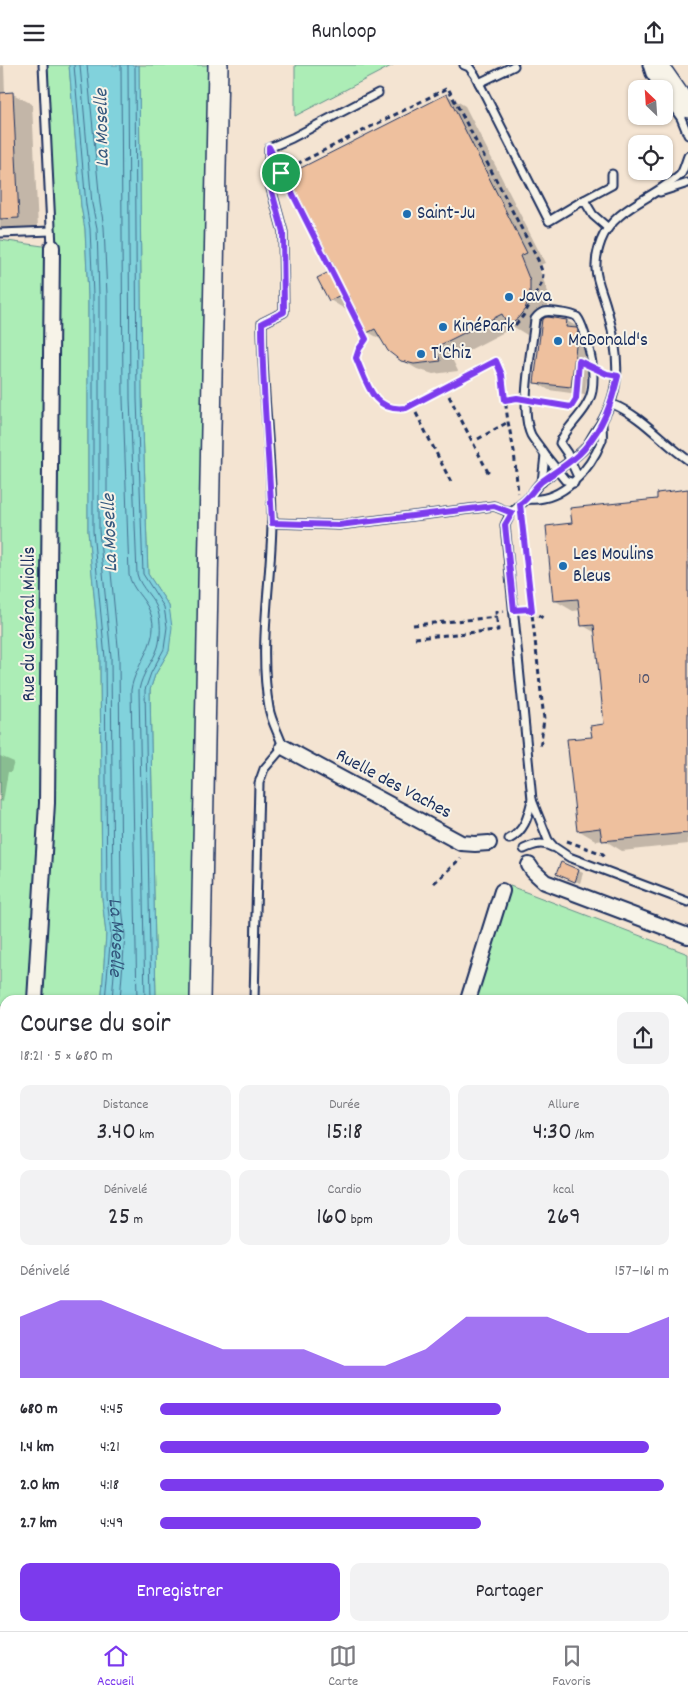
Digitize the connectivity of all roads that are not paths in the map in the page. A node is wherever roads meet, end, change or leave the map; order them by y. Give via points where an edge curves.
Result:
1 (43, 65) edge
2 (218, 65) edge
3 (464, 65) edge
4 (514, 65) edge
5 (647, 65) edge
6 (658, 65) edge
7 (654, 80) edge
8 (479, 83) junction
9 (378, 93) dead end
10 (673, 107) edge
11 (688, 108) edge
12 (688, 135) edge
13 (688, 156) edge
14 (612, 174) dead end
15 (688, 183) edge
16 (654, 194) junction
17 (584, 200) junction
18 (608, 228) junction
19 (51, 231) junction
20 (0, 233) edge
21 (52, 247) joint
22 (612, 403) junction
23 (602, 424) junction
24 (545, 455) junction
25 (686, 459) edge
26 (571, 460) junction
27 (557, 471) junction
28 (576, 480) junction
29 (542, 482) junction
30 (527, 499) junction
31 (512, 513) junction
32 (272, 523) junction
33 (283, 747) junction
34 (532, 800) junction
35 (509, 839) dead end
36 (482, 844) road end
37 (554, 847) junction
38 (524, 849) dead end
39 (529, 865) dead end
40 (502, 891) dead end
41 (688, 903) edge
42 (688, 936) edge
43 (35, 995) edge
44 (200, 995) edge
45 (254, 995) edge
46 (470, 995) edge

1 - 19 lane
2 - 44 main road
3 - 8 lane via 469,67
4 - 8 lane
5 - 7 lane
6 - 11 main road
8 - 17 lane via 549,221
9 - 32 lane via 269,147 269,181 283,232 284,312 262,323
10 - 12 lane
13 - 16 lane via 681,174
14 - 17 lane via 612,185
15 - 16 lane
16 - 18 lane via 618,216
17 - 18 lane via 593,215
18 - 22 lane via 595,265 615,340 618,376
19 - 20 lane
19 - 21 lane
21 - 43 street, Rue du Général Miollis via 47,803
22 - 23 lane
22 - 25 lane via 637,417
23 - 26 lane via 584,449
23 - 28 lane via 602,438
24 - 26 lane via 532,437 526,415 535,319 544,311 577,317 594,368 591,395 560,443
24 - 27 lane
24 - 29 lane
26 - 27 lane
26 - 28 lane
27 - 28 lane via 565,480
27 - 29 lane
28 - 30 lane via 555,495
29 - 30 lane
30 - 31 lane
31 - 32 lane via 494,506 339,525
31 - 34 lane via 505,525
32 - 33 lane via 264,676 269,711
33 - 36 street, Ruelle des Vaches via 461,843
33 - 45 lane via 264,769 259,783
34 - 35 lane via 524,826
34 - 37 lane
37 - 38 lane via 545,843
37 - 41 lane via 569,857
39 - 42 street via 545,881
40 - 46 street

